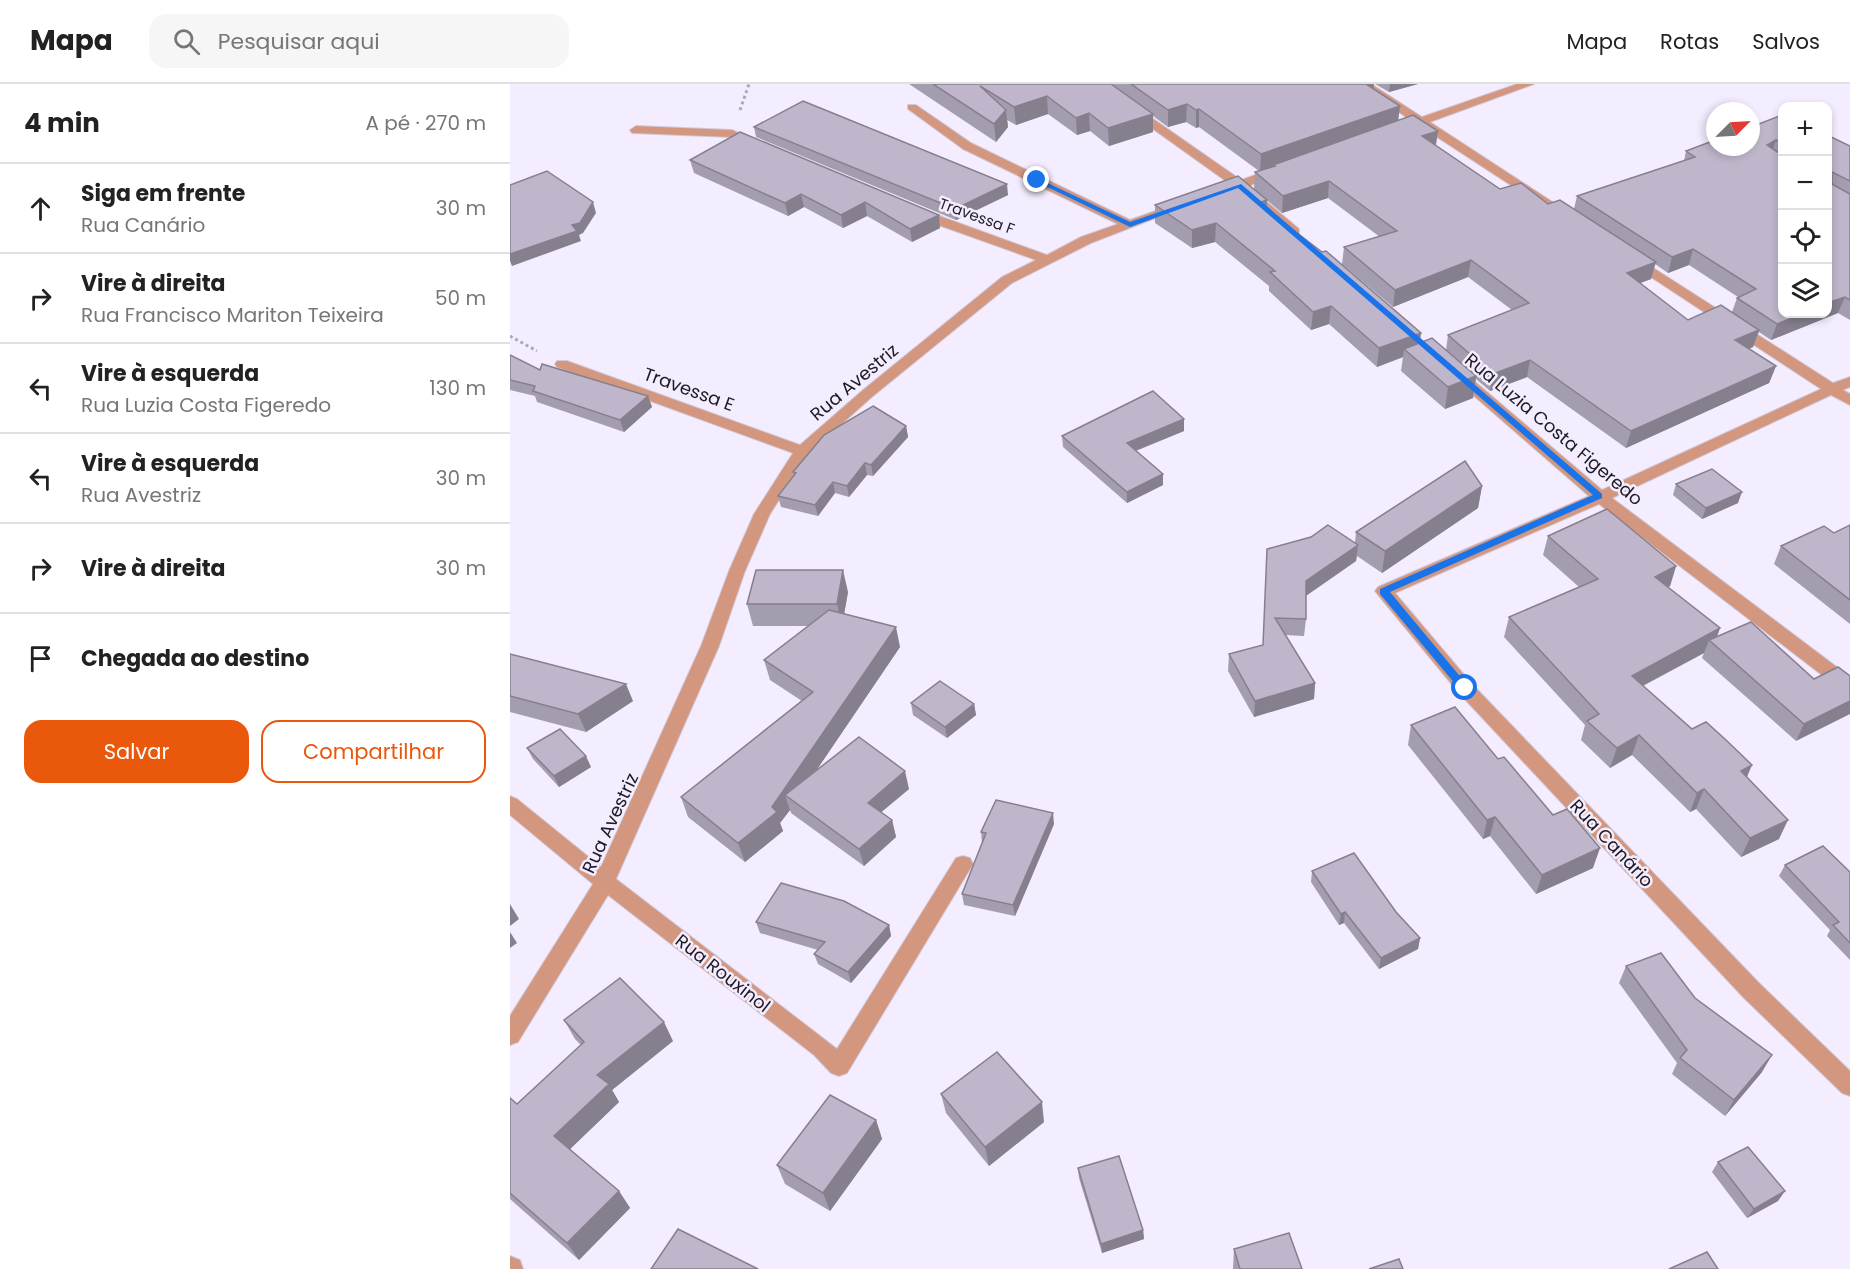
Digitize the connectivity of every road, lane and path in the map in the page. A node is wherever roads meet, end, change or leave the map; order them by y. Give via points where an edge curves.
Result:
1 (1096, 84) edge
2 (1363, 84) edge
3 (1528, 84) edge
4 (912, 107) dead end
5 (1423, 121) junction
6 (636, 130) dead end
7 (1380, 136) edge
8 (774, 152) edge
9 (1293, 166) edge
10 (1239, 185) junction
11 (902, 206) edge
12 (1130, 225) junction
13 (1582, 226) edge
14 (1302, 240) edge
15 (1622, 252) edge
16 (1046, 259) junction
17 (562, 364) dead end
18 (1446, 364) edge
19 (1850, 381) edge
20 (1831, 390) junction
21 (1850, 401) edge
22 (802, 451) junction
23 (1599, 496) junction
24 (1850, 687) edge
25 (510, 804) edge
26 (963, 864) dead end
27 (605, 882) junction
28 (510, 1035) edge
29 (1850, 1086) edge

1 - 10 street
2 - 5 street
3 - 5 street
4 - 12 street via 967,146
5 - 7 street
5 - 13 street
6 - 8 street via 732,134
9 - 10 street, Rua Avestriz
10 - 12 street, Rua Avestriz
10 - 14 street
11 - 16 street, Travessa F
12 - 16 street, Rua Avestriz
15 - 20 street
16 - 22 street, Rua Avestriz via 1007,280
17 - 22 street, Travessa E
18 - 23 street, Rua Luzia Costa Figeredo
19 - 20 street
20 - 21 street
20 - 23 street
22 - 27 street, Rua Avestriz via 758,524 706,656
23 - 24 street, Rua Luzia Costa Figeredo
23 - 29 street, Rua Canário via 1384,591 1465,688 1751,990
25 - 27 street, Rua Rouxinol
26 - 27 street, Rua Rouxinol via 839,1066 822,1048
27 - 28 street, Rua Avestriz

